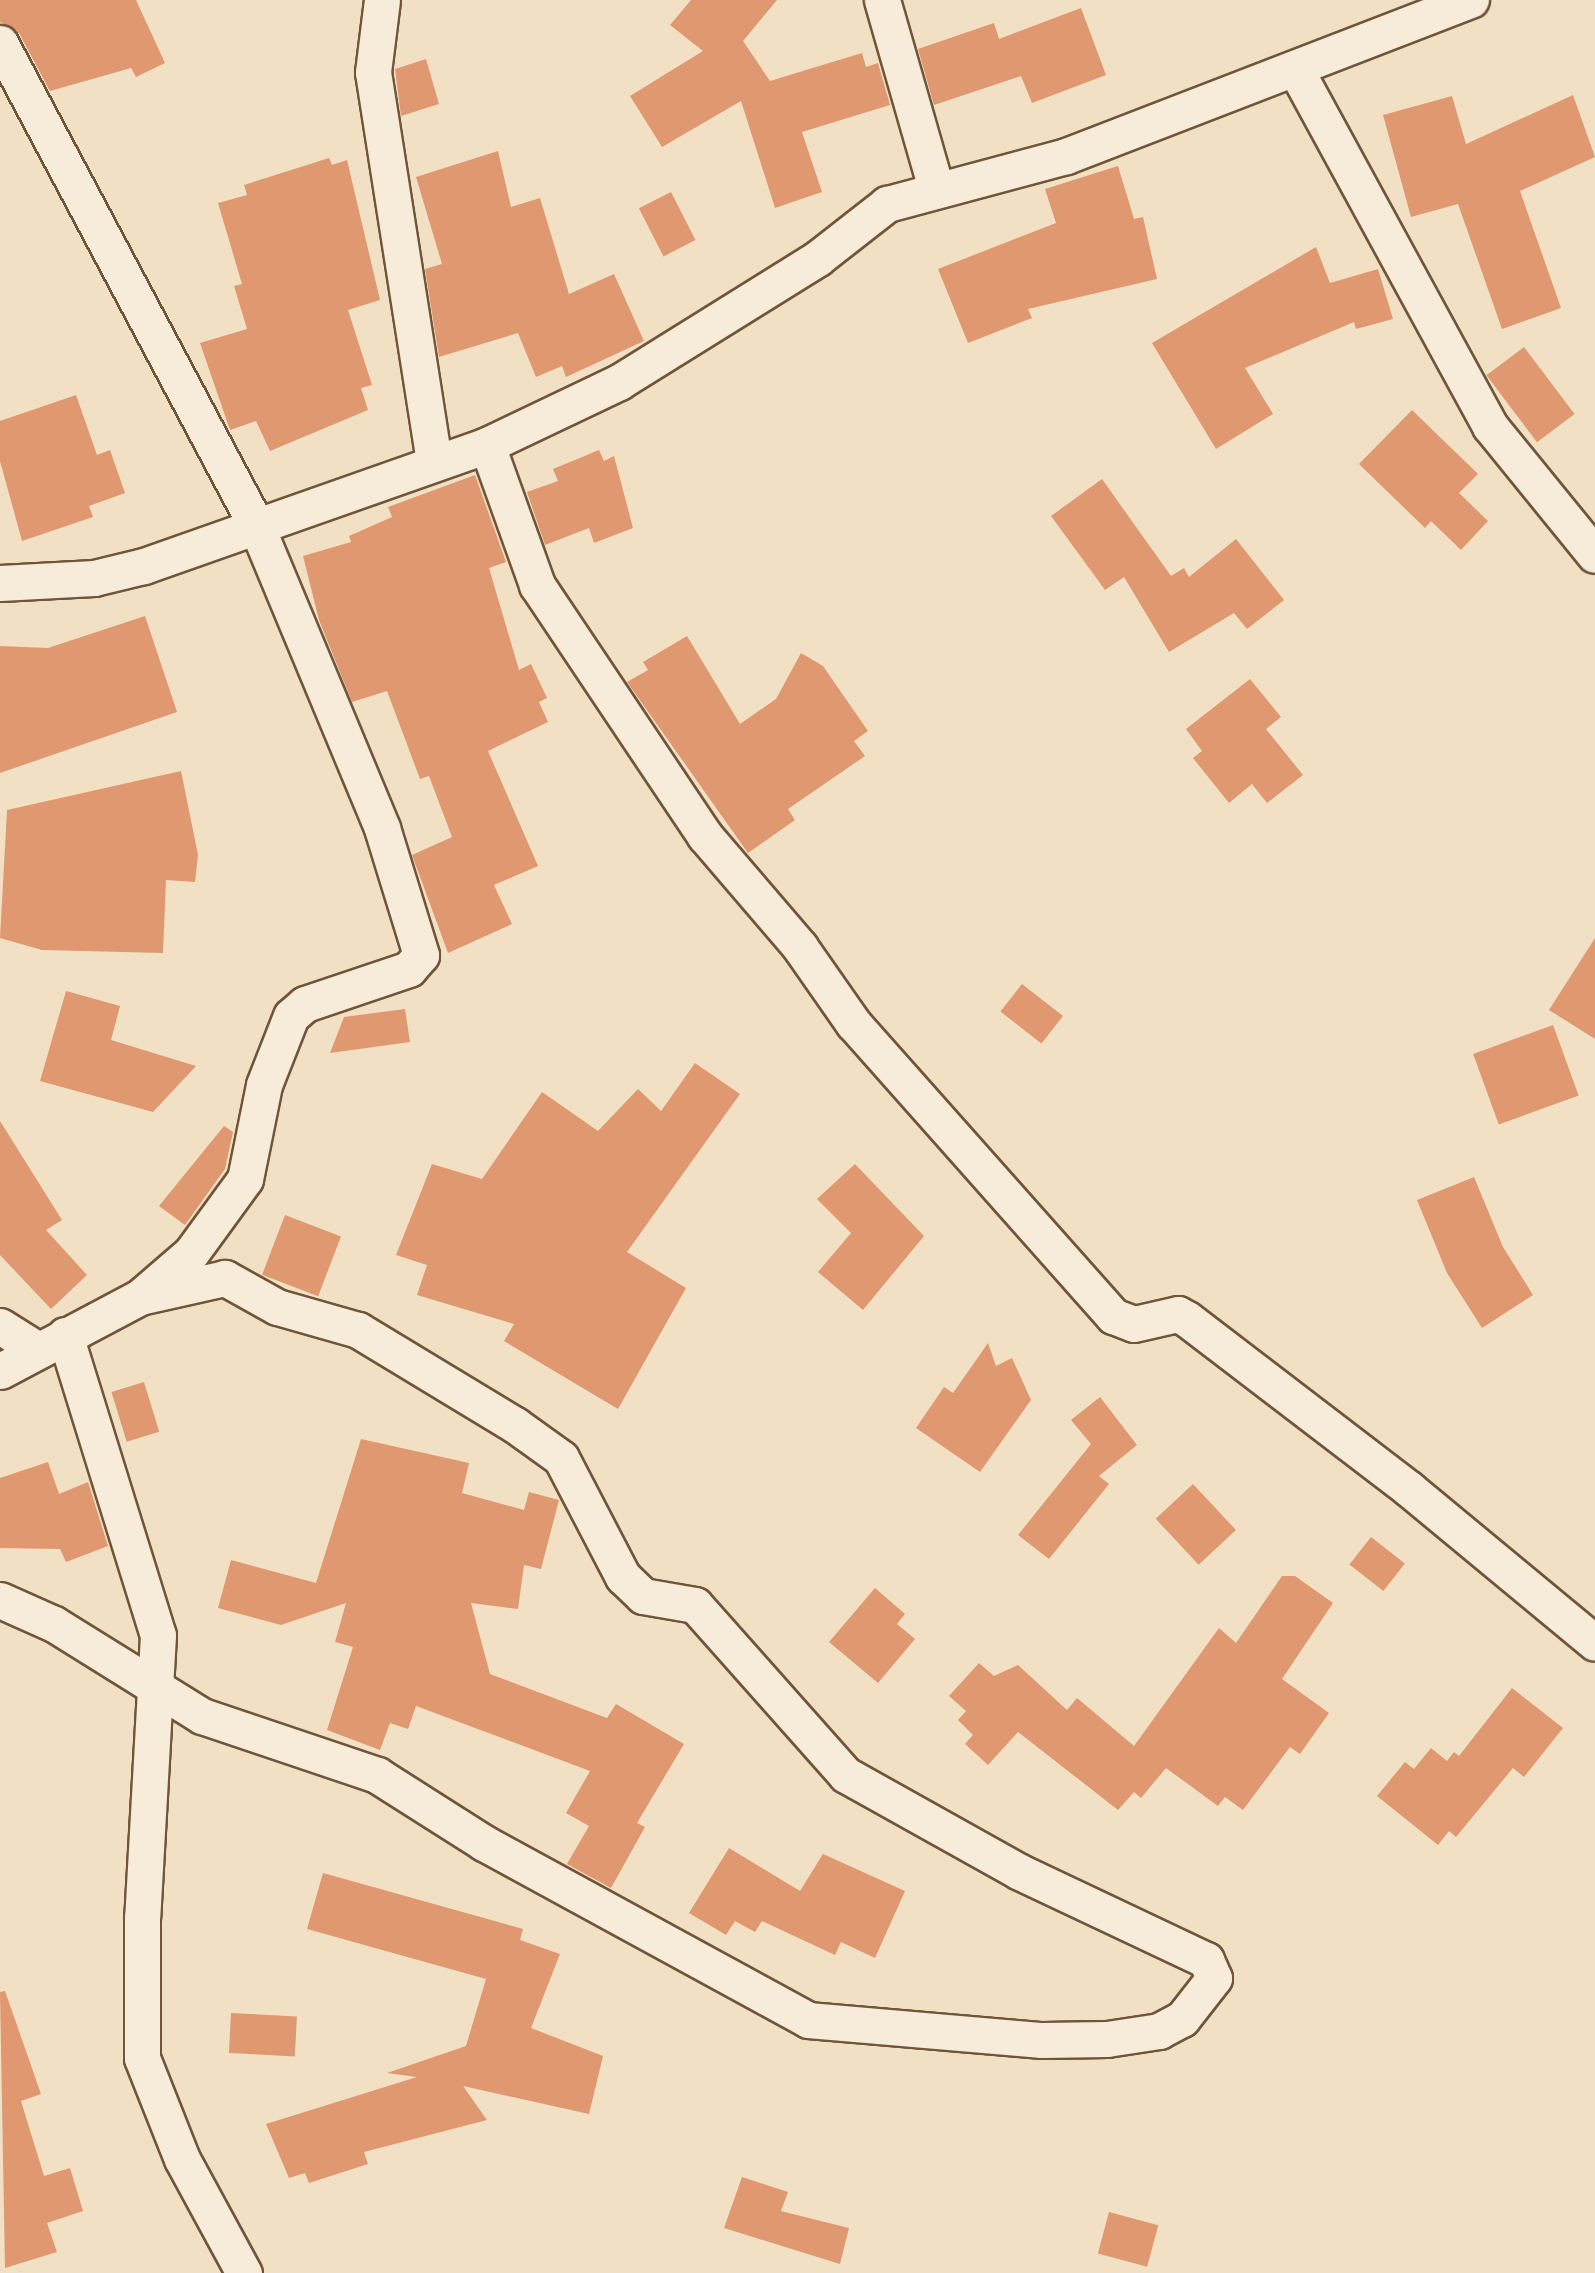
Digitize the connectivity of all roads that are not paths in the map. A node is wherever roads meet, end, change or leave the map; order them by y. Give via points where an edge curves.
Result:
1 (382, 0) edge
2 (882, 0) edge
3 (1471, 0) edge
4 (0, 43) edge
5 (1297, 72) junction
6 (936, 188) junction
7 (487, 445) junction
8 (434, 462) junction
9 (256, 525) junction
10 (1595, 555) edge
11 (0, 583) edge
12 (140, 1297) junction
13 (0, 1326) edge
14 (50, 1342) junction
15 (0, 1371) edge
16 (0, 1600) edge
17 (1595, 1643) edge
18 (152, 1689) junction
19 (244, 2273) edge

1 - 8 street via 373,72
2 - 6 street
3 - 5 street
4 - 9 street
5 - 6 street via 1066,156
5 - 10 street via 1490,426
6 - 7 street via 886,204 818,258 619,382
7 - 8 street
7 - 17 street via 536,585 705,836 762,899 853,1022 1112,1316 1134,1324 1178,1314 1186,1319 1409,1489
8 - 9 street via 323,508
9 - 11 street via 94,578
9 - 12 street via 382,828 421,960 384,981 304,1004 290,1016 264,1085 239,1192 211,1232
12 - 14 street
12 - 18 street via 225,1278 278,1307 358,1330 515,1425 561,1458 622,1577 644,1596 695,1606 846,1775 1018,1871 1206,1960 1214,1978 1182,2019 1159,2031 1108,2040 808,2020 377,1776 202,1716
13 - 14 street
14 - 15 street
14 - 18 street via 153,1612 158,1635
16 - 18 street via 54,1624
18 - 19 street via 142,2058 182,2159

